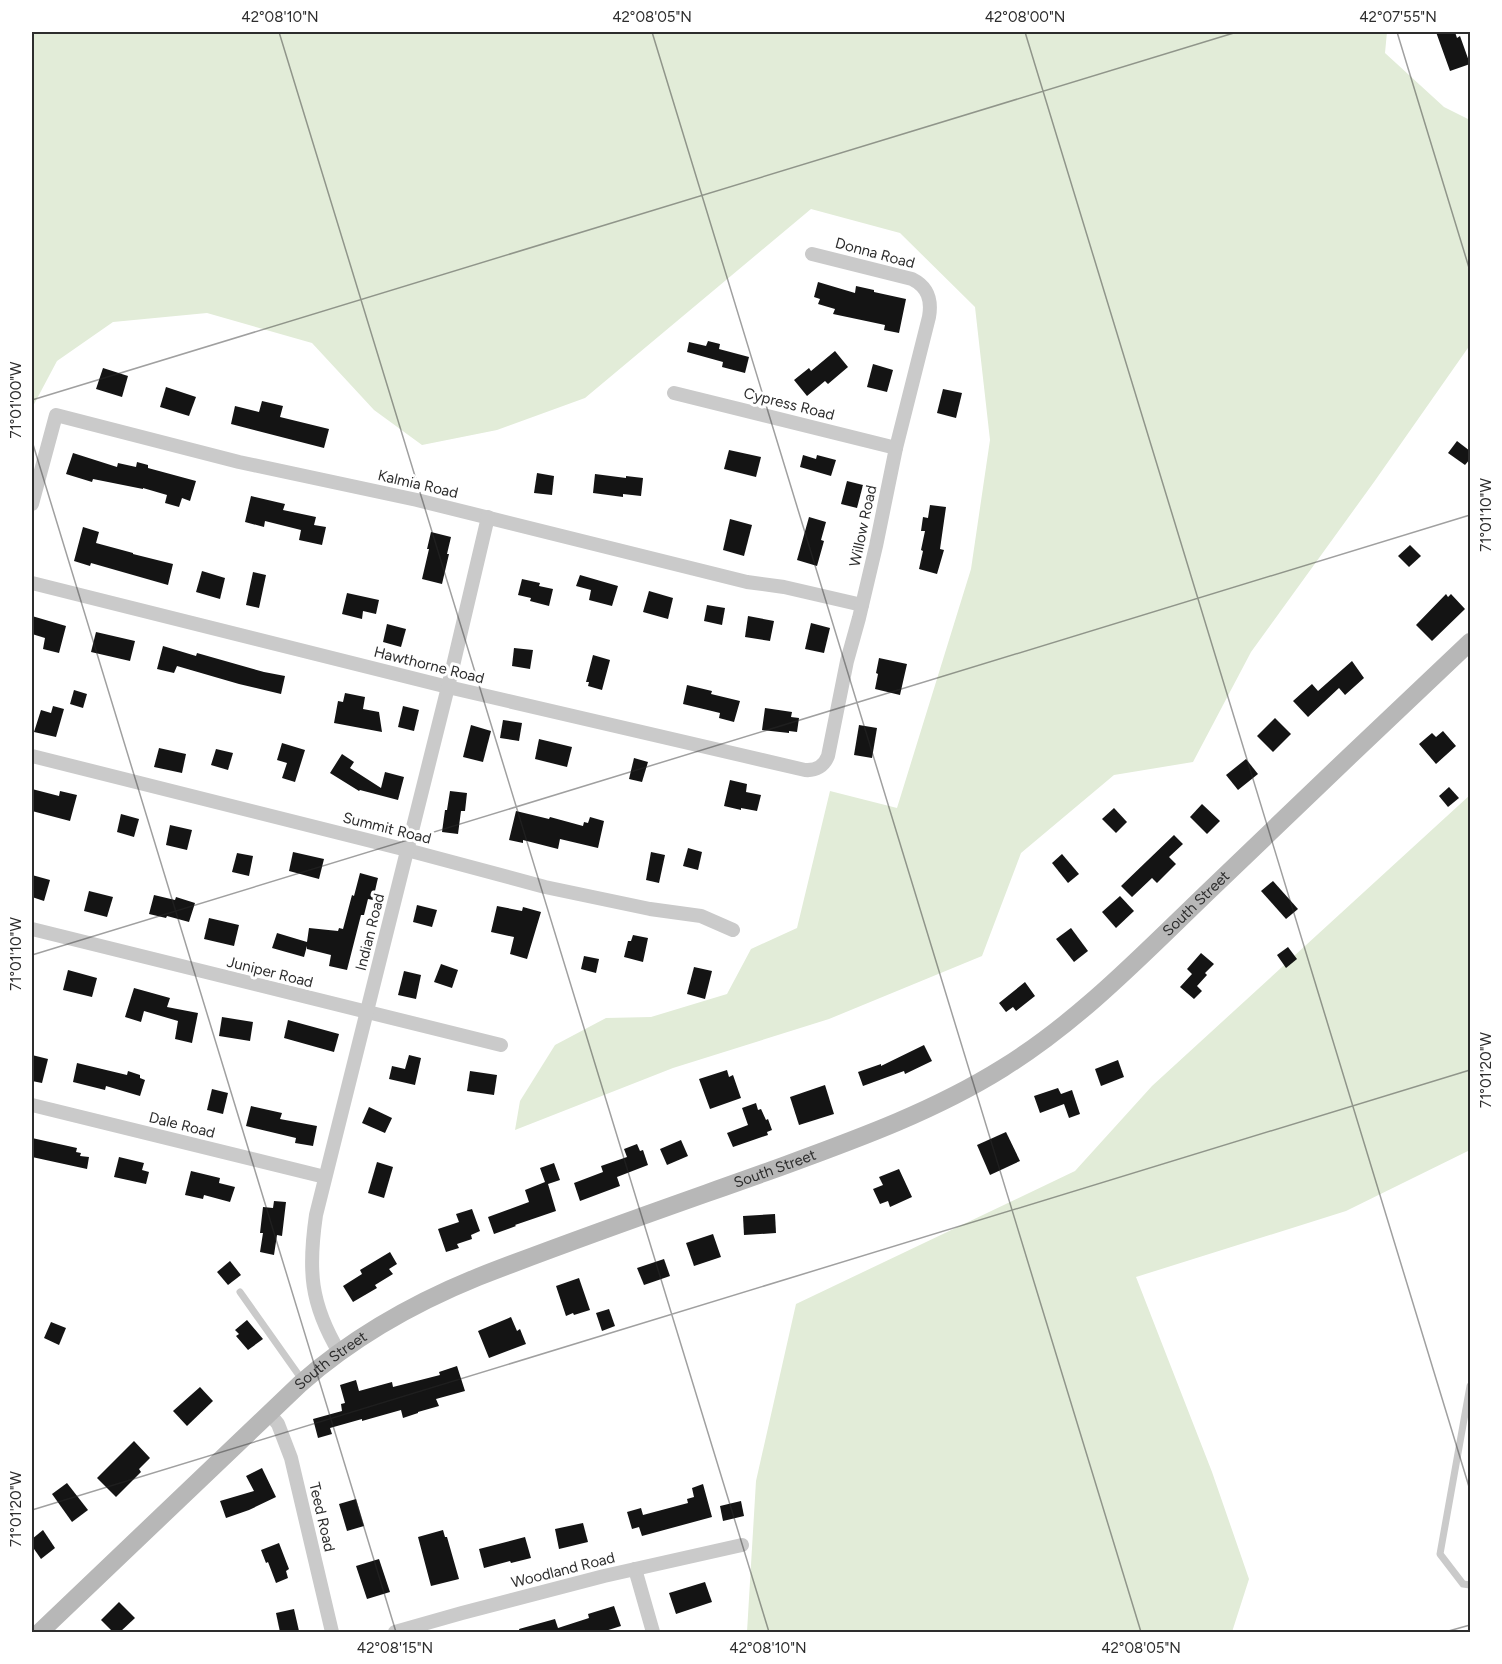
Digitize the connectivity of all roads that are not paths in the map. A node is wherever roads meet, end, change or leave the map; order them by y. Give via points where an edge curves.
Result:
1 (812, 254) dead end
2 (926, 290) joint
3 (674, 393) dead end
4 (896, 448) junction
5 (32, 504) edge
6 (488, 517) junction
7 (32, 583) edge
8 (862, 605) junction
9 (1470, 642) edge
10 (448, 687) junction
11 (32, 756) edge
12 (820, 767) joint
13 (407, 850) junction
14 (32, 929) edge
15 (733, 930) dead end
16 (367, 1013) junction
17 (501, 1046) dead end
18 (32, 1105) edge
19 (325, 1177) junction
20 (240, 1292) dead end
21 (339, 1352) junction
22 (303, 1382) junction
23 (1470, 1386) edge
24 (269, 1413) junction
25 (742, 1545) dead end
26 (634, 1569) junction
27 (1470, 1585) edge
28 (40, 1632) edge
29 (332, 1632) edge
30 (395, 1632) edge
31 (653, 1632) edge

1 - 2 street, Donna Road via 912,279
2 - 4 street, Willow Road via 929,317
3 - 4 street, Cypress Road
4 - 8 street, Willow Road
5 - 6 street, Kalmia Road via 56,415 239,462
6 - 8 street, Kalmia Road via 747,582
6 - 10 street, Indian Road
7 - 10 street, Hawthorne Road
8 - 12 street, Willow Road via 828,756
9 - 21 main road, South Street via 1097,996 1003,1068 885,1128 462,1283
10 - 12 street, Hawthorne Road via 805,770
10 - 13 street, Indian Road
11 - 13 street, Summit Road
13 - 15 street, Summit Road via 545,887 701,916
13 - 16 street, Indian Road
14 - 16 street, Juniper Road
16 - 17 street, Juniper Road
16 - 19 street, Indian Road
18 - 19 street, Dale Road
19 - 21 street, Indian Road via 312,1242 312,1269 318,1310
20 - 22 lane
21 - 22 main road, South Street
22 - 24 main road, South Street
23 - 27 lane via 1440,1554 1463,1584
24 - 28 main road, South Street
24 - 29 street, Teed Road via 278,1424 291,1458
25 - 26 street, Woodland Road
26 - 30 street, Woodland Road
26 - 31 street

